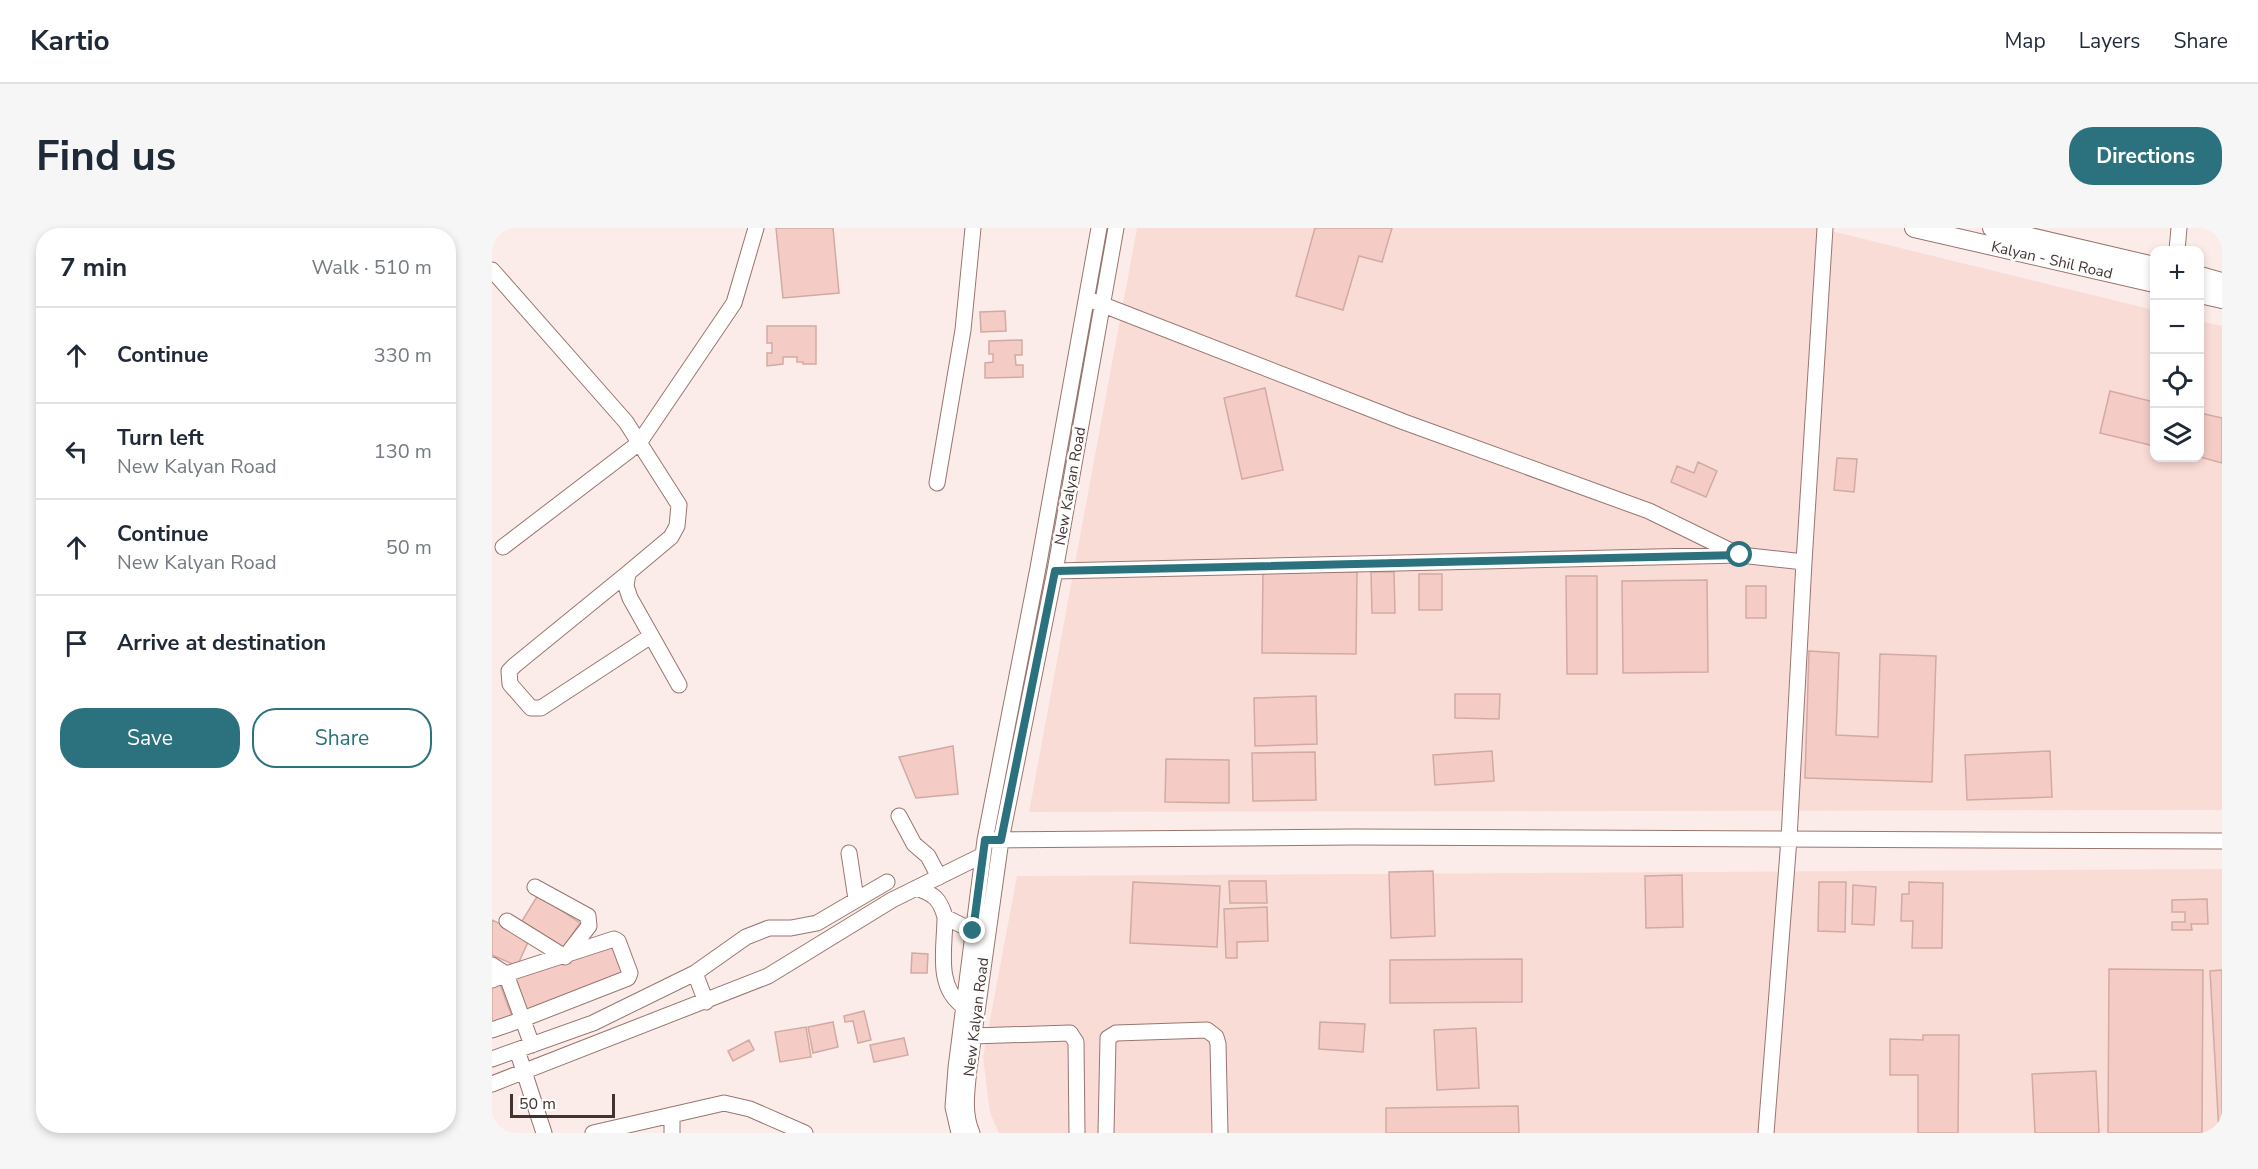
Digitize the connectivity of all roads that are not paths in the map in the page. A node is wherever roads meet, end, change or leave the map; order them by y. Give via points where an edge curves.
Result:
1 (756, 228) edge
2 (973, 228) edge
3 (1099, 228) edge
4 (1116, 228) edge
5 (1825, 228) edge
6 (1914, 228) edge
7 (1992, 228) edge
8 (2179, 228) edge
9 (2177, 246) edge
10 (2150, 265) edge
11 (492, 270) edge
12 (2204, 277) edge
13 (2150, 282) edge
14 (2222, 282) edge
15 (2204, 295) edge
16 (1087, 298) junction
17 (2222, 299) edge
18 (1102, 304) junction
19 (639, 444) junction
20 (937, 483) dead end
21 (503, 547) dead end
22 (1740, 555) junction
23 (1804, 562) junction
24 (1055, 571) junction
25 (628, 573) junction
26 (651, 636) junction
27 (679, 685) dead end
28 (898, 816) dead end
29 (1789, 839) junction
30 (2222, 840) edge
31 (990, 845) junction
32 (849, 853) dead end
33 (945, 874) junction
34 (887, 882) dead end
35 (535, 887) dead end
36 (916, 888) junction
37 (985, 897) junction
38 (856, 899) junction
39 (837, 912) junction
40 (945, 917) junction
41 (507, 921) dead end
42 (847, 927) junction
43 (973, 931) junction
44 (565, 957) junction
45 (492, 965) edge
46 (695, 973) junction
47 (499, 977) edge
48 (706, 1002) junction
49 (963, 1006) junction
50 (519, 1020) junction
51 (492, 1030) edge
52 (973, 1036) junction
53 (532, 1045) junction
54 (517, 1050) junction
55 (492, 1059) edge
56 (525, 1073) junction
57 (492, 1084) edge
58 (672, 1115) junction
59 (544, 1133) edge
60 (593, 1133) edge
61 (672, 1133) edge
62 (805, 1133) edge
63 (959, 1133) edge
64 (972, 1133) edge
65 (1077, 1133) edge
66 (1106, 1133) edge
67 (1220, 1133) edge
68 (1766, 1133) edge

1 - 19 street via 734,303
2 - 20 street via 963,330
3 - 16 street, New Kalyan Road
4 - 18 street, New Kalyan Road
5 - 23 street
6 - 13 main road, Kalyan - Shil Road
7 - 10 main road, Kalyan - Shil Road
8 - 9 street
11 - 19 street via 626,422
12 - 14 main road
15 - 17 main road
16 - 18 street
16 - 31 street, New Kalyan Road
18 - 22 street via 1383,414 1649,511
18 - 24 street, New Kalyan Road
19 - 21 street
19 - 25 street via 679,505 677,526 671,537
22 - 23 street
22 - 24 street
23 - 29 street
24 - 31 street, New Kalyan Road
25 - 26 street via 626,586 630,598
25 - 26 street via 515,665 509,671 510,684 531,708 541,708
26 - 27 street
28 - 33 street via 914,844
29 - 30 street
29 - 31 street via 1341,837
29 - 68 street
31 - 33 street
31 - 37 street, New Kalyan Road
31 - 37 street, New Kalyan Road
32 - 38 street
33 - 36 street
34 - 38 street
35 - 44 street via 588,916 589,926
36 - 40 street via 934,894
36 - 42 street
37 - 43 street, New Kalyan Road
37 - 52 street, New Kalyan Road
38 - 39 street
39 - 42 street
39 - 46 street via 817,923 770,928 746,937
40 - 43 street
40 - 49 street via 944,975 952,999
41 - 44 street
42 - 48 street via 768,976
43 - 49 street, New Kalyan Road
44 - 47 street
44 - 50 street via 617,940 629,975
45 - 47 street
46 - 48 street
46 - 53 street via 593,1023
47 - 50 street
48 - 56 street
49 - 63 street, New Kalyan Road via 953,1107
50 - 51 street
50 - 53 street
52 - 64 street, New Kalyan Road via 966,1104
52 - 65 street via 1070,1033 1076,1042
53 - 54 street
54 - 55 street
54 - 56 street
56 - 57 street
56 - 59 street
58 - 60 street
58 - 61 street
58 - 62 street via 724,1103 750,1109
66 - 67 street via 1108,1038 1116,1033 1207,1030 1218,1044

